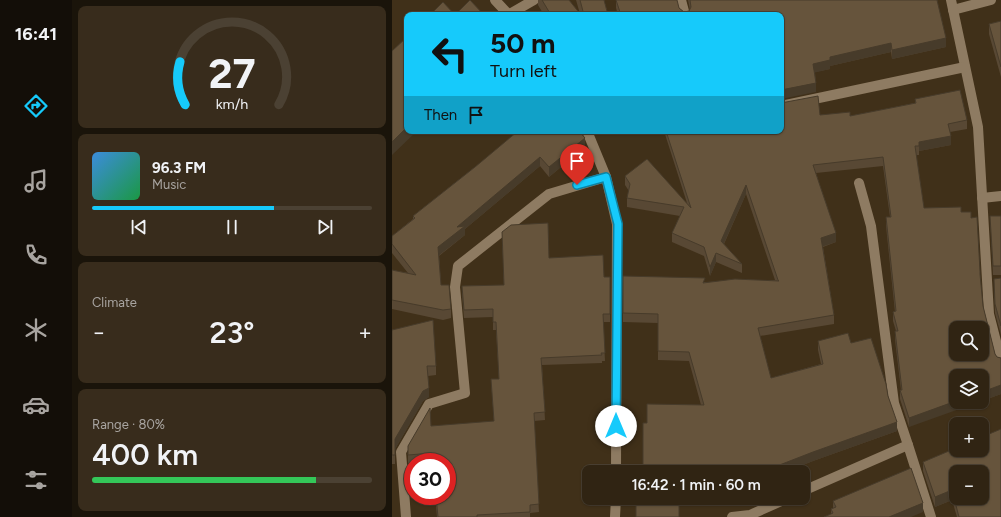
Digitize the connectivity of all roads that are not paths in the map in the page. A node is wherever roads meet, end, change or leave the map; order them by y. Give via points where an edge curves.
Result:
1 (495, 0) edge
2 (534, 0) edge
3 (681, 0) edge
4 (990, 0) edge
5 (952, 5) edge
6 (506, 12) edge
7 (514, 12) edge
8 (685, 12) edge
9 (965, 67) junction
10 (784, 105) edge
11 (588, 134) edge
12 (606, 177) junction
13 (859, 183) dead end
14 (1001, 196) edge
15 (982, 198) junction
16 (1001, 361) edge
17 (908, 445) junction
18 (616, 465) edge
19 (810, 488) edge
20 (616, 505) edge
21 (772, 505) edge
22 (406, 517) edge
23 (615, 517) edge
24 (732, 517) edge
25 (931, 517) edge

1 - 6 street
2 - 7 street
3 - 8 street
4 - 5 street
5 - 9 street
9 - 10 street
9 - 15 street via 978,127
11 - 12 street
12 - 18 street via 618,224
12 - 22 street via 549,194 458,266 454,287 465,393 429,404 401,452
13 - 17 street via 871,226 894,403
14 - 15 street
15 - 16 street via 990,282 989,314
17 - 19 street
17 - 25 street
20 - 23 street
21 - 24 street via 750,515

